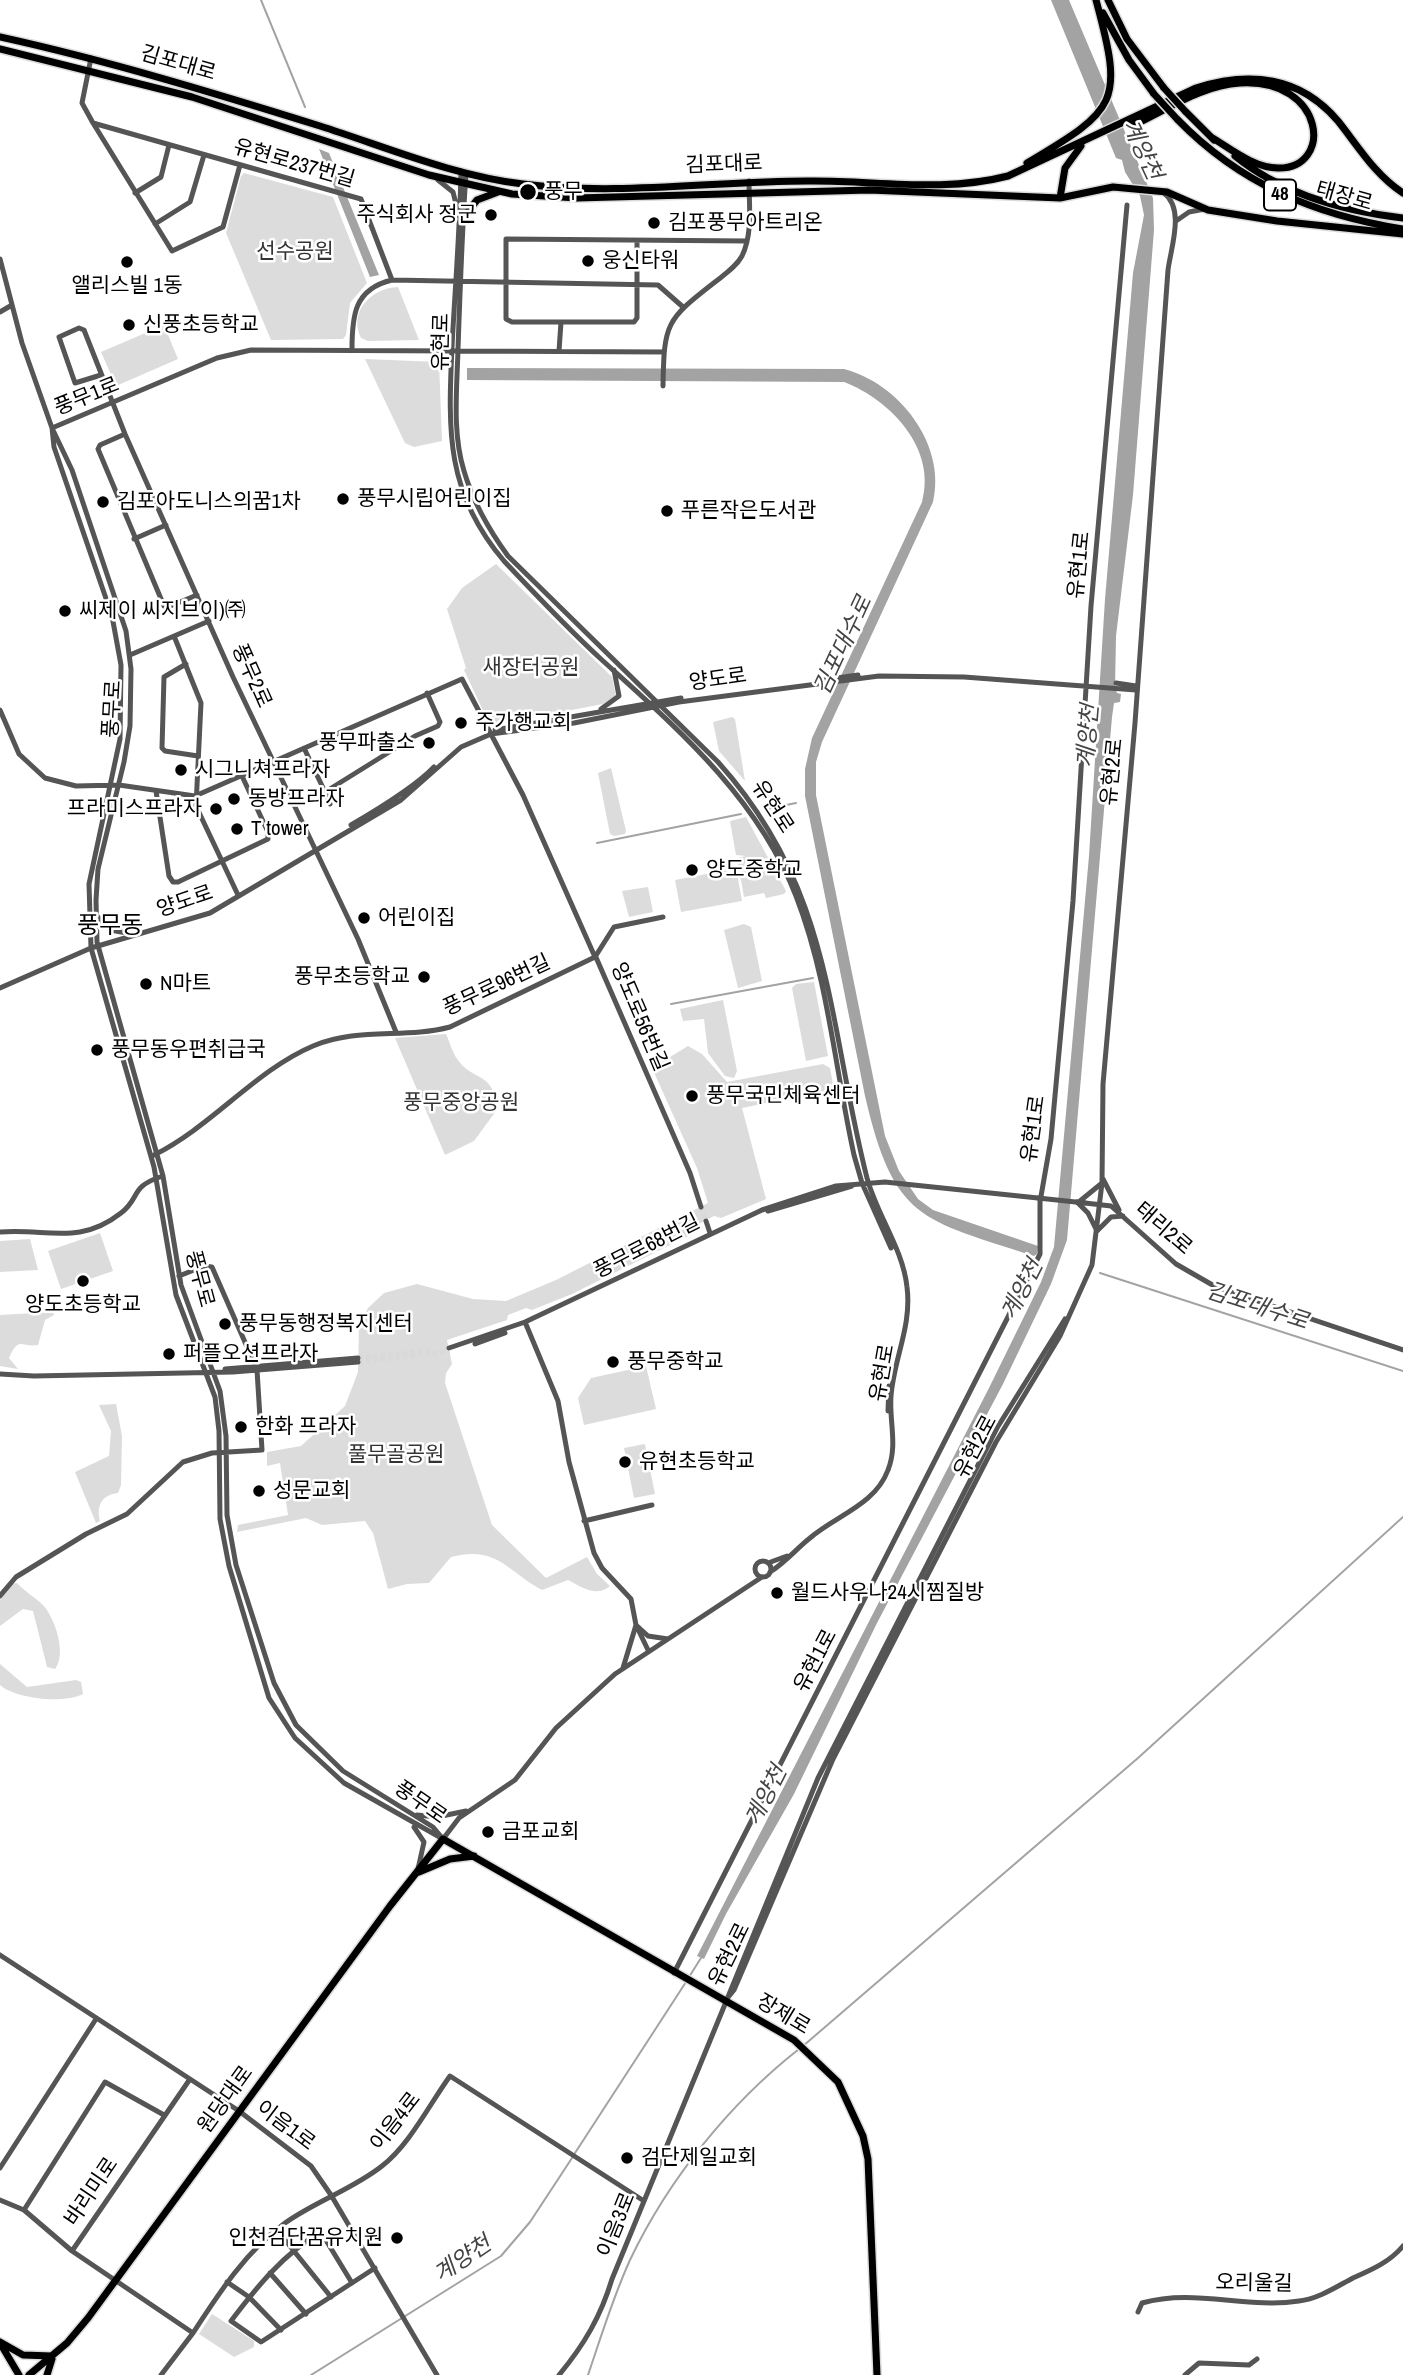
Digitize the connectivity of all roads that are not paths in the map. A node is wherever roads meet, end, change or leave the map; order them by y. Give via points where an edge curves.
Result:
1 (1096, 0) edge
2 (1108, 0) edge
3 (0, 37) edge
4 (0, 49) edge
5 (92, 58) junction
6 (89, 70) junction
7 (93, 122) junction
8 (1126, 122) junction
9 (1211, 137) junction
10 (1084, 143) junction
11 (169, 145) junction
12 (204, 155) junction
13 (240, 165) junction
14 (463, 172) junction
15 (429, 175) junction
16 (749, 181) junction
17 (987, 182) junction
18 (463, 183) junction
19 (1158, 190) junction
20 (501, 191) junction
21 (749, 191) junction
22 (135, 193) junction
23 (1403, 193) edge
24 (1060, 198) junction
25 (1127, 205) dead end
26 (1206, 209) junction
27 (461, 218) junction
28 (1403, 218) edge
29 (155, 224) junction
30 (1174, 224) junction
31 (1403, 231) edge
32 (637, 241) junction
33 (746, 241) junction
34 (0, 258) edge
35 (392, 280) junction
36 (457, 283) junction
37 (505, 285) junction
38 (638, 285) junction
39 (0, 286) edge
40 (9, 293) junction
41 (12, 305) junction
42 (682, 306) junction
43 (0, 312) edge
44 (561, 322) junction
45 (352, 348) junction
46 (455, 349) junction
47 (559, 350) junction
48 (663, 352) junction
49 (102, 375) junction
50 (663, 386) dead end
51 (112, 403) junction
52 (52, 428) junction
53 (125, 434) junction
54 (166, 525) junction
55 (134, 539) junction
56 (197, 595) junction
57 (209, 621) junction
58 (174, 636) junction
59 (130, 655) junction
60 (186, 664) junction
61 (614, 670) junction
62 (1086, 683) junction
63 (1133, 687) junction
64 (427, 693) junction
65 (652, 703) junction
66 (0, 710) edge
67 (595, 712) junction
68 (489, 732) junction
69 (304, 748) junction
70 (198, 756) junction
71 (273, 762) junction
72 (242, 776) junction
73 (119, 785) junction
74 (110, 786) junction
75 (156, 791) junction
76 (325, 792) junction
77 (195, 796) junction
78 (330, 804) dead end
79 (315, 848) junction
80 (222, 862) junction
81 (238, 895) junction
82 (96, 914) junction
83 (663, 917) dead end
84 (127, 933) junction
85 (95, 945) junction
86 (596, 957) junction
87 (0, 988) edge
88 (396, 1032) junction
89 (154, 1155) junction
90 (159, 1177) junction
91 (1102, 1180) junction
92 (865, 1183) junction
93 (1085, 1204) junction
94 (1100, 1205) junction
95 (701, 1207) tunnel mouth
96 (1122, 1215) junction
97 (706, 1221) tunnel mouth
98 (1097, 1231) junction
99 (0, 1233) edge
100 (710, 1233) junction
101 (179, 1276) junction
102 (525, 1324) junction
103 (449, 1349) tunnel mouth
104 (1403, 1350) edge
105 (358, 1360) tunnel mouth
106 (256, 1368) junction
107 (207, 1370) junction
108 (215, 1370) junction
109 (0, 1374) edge
110 (223, 1453) junction
111 (652, 1504) dead end
112 (584, 1521) junction
113 (768, 1563) junction
114 (755, 1570) junction
115 (770, 1572) junction
116 (762, 1577) junction
117 (750, 1583) junction
118 (0, 1596) edge
119 (636, 1625) junction
120 (668, 1639) junction
121 (648, 1650) junction
122 (622, 1668) junction
123 (472, 1810) junction
124 (412, 1814) junction
125 (407, 1820) junction
126 (443, 1839) junction
127 (475, 1856) junction
128 (418, 1872) junction
129 (0, 1955) edge
130 (676, 1974) junction
131 (725, 2001) junction
132 (96, 2019) junction
133 (190, 2079) junction
134 (239, 2111) junction
135 (164, 2115) junction
136 (0, 2168) edge
137 (331, 2195) junction
138 (0, 2200) edge
139 (644, 2201) junction
140 (24, 2210) junction
141 (277, 2230) junction
142 (1403, 2246) edge
143 (72, 2251) junction
144 (295, 2251) junction
145 (375, 2268) junction
146 (270, 2273) junction
147 (114, 2282) junction
148 (227, 2282) junction
149 (352, 2283) junction
150 (249, 2297) junction
151 (331, 2297) junction
152 (1138, 2312) dead end
153 (306, 2314) junction
154 (281, 2330) junction
155 (193, 2333) junction
156 (261, 2342) junction
157 (0, 2343) edge
158 (254, 2347) dead end
159 (53, 2356) junction
160 (1257, 2359) dead end
161 (19, 2375) edge
162 (29, 2375) edge
163 (47, 2375) edge
164 (161, 2375) edge
165 (437, 2375) edge
166 (559, 2375) edge
167 (877, 2375) edge
168 (1185, 2375) edge

1 - 17 main road via 1112,69 1104,106 1088,124
1 - 31 main road, 태장로 / 48, bridge via 1120,46 1154,94 1218,157 1267,188 1333,214
2 - 9 main road, 태장로 / 48, bridge via 1127,39 1164,88
3 - 5 main road, 김포대로
4 - 6 main road, 김포대로
5 - 6 street
5 - 14 main road, 김포대로
6 - 7 street via 82,103
6 - 15 main road, 김포대로 via 192,97
7 - 11 street, 유현로237번길
7 - 22 street
8 - 9 main road via 1140,122 1213,88 1241,83 1271,86 1293,95 1309,112 1314,130 1302,158 1280,168 1255,162
8 - 10 main road, 김포대로
8 - 23 main road, 김포대로 via 1222,79 1281,82 1324,106 1375,169
9 - 28 main road, 태장로 / 48 via 1256,172 1290,189 1360,212
10 - 17 main road, 김포대로
10 - 24 main road via 1065,168
11 - 12 street, 유현로237번길
11 - 22 street via 161,177
12 - 13 street, 유현로237번길
12 - 29 street via 192,200
13 - 29 street via 221,229 174,251
13 - 35 street, 유현로237번길 via 361,199
14 - 16 main road, 김포대로 via 566,188
14 - 18 street, 유현로
15 - 18 main road, 김포대로
15 - 27 street via 453,192
16 - 17 main road, 김포대로
16 - 21 street
18 - 20 main road, 김포대로
18 - 27 street, 유현로
19 - 24 main road, 김포대로 via 1113,187
19 - 26 main road, 김포대로
19 - 30 street via 1174,203
20 - 21 main road, 김포대로 via 577,198
20 - 27 main road via 477,200
21 - 24 main road, 김포대로 via 870,190
21 - 33 street
22 - 29 street
25 - 62 street, 유현1로
26 - 30 street via 1189,212
26 - 31 main road, 김포대로 via 1311,227
27 - 36 street, 유현로
30 - 63 street, 유현2로
32 - 33 street
32 - 37 street via 506,239
32 - 38 street
33 - 42 street via 734,263
34 - 40 street, 풍무로
35 - 36 street
35 - 45 street via 370,290 356,306
36 - 37 street
36 - 46 street, 유현로
37 - 38 street
37 - 44 street via 508,321
38 - 42 street via 663,287
38 - 44 street via 634,321
39 - 40 street
40 - 41 street, 풍무로
41 - 43 street
41 - 52 street, 풍무로
42 - 48 street via 665,327
44 - 47 street
45 - 46 street, 풍무1로
45 - 51 street, 풍무1로 via 272,346 229,352
46 - 47 street, 풍무1로
46 - 61 street, 유현로 via 450,434 459,485 472,515 505,561
46 - 65 street, 유현로 via 460,450 482,516 508,556
47 - 48 street, 풍무1로
48 - 50 street
49 - 49 street, 풍무2로 via 83,328 59,337 75,383
49 - 51 street, 풍무2로
51 - 52 street, 풍무1로
51 - 53 street, 풍무2로
52 - 59 street, 풍무로 via 117,597
52 - 74 street, 풍무로 via 54,447 117,637 121,720
53 - 54 street, 풍무2로
53 - 55 street via 98,447
54 - 55 street
54 - 56 street, 풍무2로
55 - 56 street via 164,607
56 - 57 street, 풍무2로
57 - 58 street
57 - 71 street, 풍무2로
58 - 59 street
58 - 60 street
59 - 73 street, 풍무로 via 130,726
60 - 70 street via 201,703
60 - 70 street via 164,677 162,748
61 - 65 street, 유현로
61 - 67 street via 619,696
62 - 63 street, 양도로
62 - 65 street, 양도로 via 963,674 858,677
62 - 130 street, 유현1로 via 1074,890 1053,1119 1040,1202 1042,1244
63 - 91 street, 유현2로 via 1103,1084
64 - 68 street, 양도로56번길 via 464,680
64 - 69 street
64 - 76 street via 438,726
65 - 67 street, 양도로
65 - 68 street, 양도로 via 574,723
65 - 92 street, 유현로 via 718,761 742,789 796,882 824,962
66 - 74 street via 19,754 45,778 76,786
67 - 68 street, 양도로
68 - 79 street, 양도로 via 459,744 411,788
68 - 86 street, 양도로56번길 via 527,802
69 - 71 street
69 - 76 street
70 - 77 street
71 - 72 street
71 - 79 street, 풍무2로
72 - 77 street
72 - 80 street via 268,837
73 - 74 street
73 - 75 street
73 - 82 street, 풍무로 via 98,869
74 - 85 street, 풍무로 via 90,875 88,904
75 - 77 street
75 - 80 street via 171,881
76 - 78 street
77 - 80 street
79 - 81 street, 양도로
79 - 85 street, 양도로 via 210,913
79 - 88 street, 풍무2로
80 - 81 street
81 - 84 street, 양도로 via 201,914
82 - 84 street via 110,930
82 - 85 street, 풍무로
83 - 86 street, 양도로56번길 via 614,927
84 - 85 street, 양도로
85 - 87 street
85 - 89 street, 풍무로
86 - 88 street, 풍무로96번길 via 458,1024 434,1031
86 - 95 street, 양도로56번길
88 - 89 street, 풍무로96번길 via 347,1035 303,1050
89 - 90 street, 풍무로
90 - 99 street via 139,1186 122,1213 80,1232 63,1236 28,1230
90 - 101 street, 풍무로
90 - 107 street, 풍무로 via 174,1287
91 - 93 street
91 - 94 street, 유현2로
91 - 96 street
92 - 93 street, 풍무로68번길, bridge
92 - 100 street, 풍무로68번길 via 807,1194
92 - 102 street, 풍무로68번길 via 764,1213
92 - 113 street, 유현로 via 904,1287 904,1324 887,1396 888,1459 878,1483 865,1498 788,1556
92 - 115 street, 유현로 via 908,1288 907,1324 892,1392 891,1461 870,1497
93 - 94 street, 태리2로
93 - 98 street
94 - 96 street, 태리2로 via 1111,1206
94 - 98 street, 유현2로
96 - 98 street via 1111,1217
96 - 104 street, 태리2로 via 1175,1264 1216,1287
97 - 100 street
98 - 131 street, 유현2로 via 1087,1279 1060,1336 996,1442 833,1759 734,1990
100 - 102 street, 풍무로68번길
101 - 106 street via 212,1267
101 - 108 street, 풍무로
102 - 103 street, 풍무로68번길
102 - 112 street via 558,1401
105 - 106 street
106 - 108 street
106 - 110 street via 262,1450
107 - 108 street
107 - 109 street
107 - 110 street, 풍무로
108 - 110 street, 풍무로 via 224,1416
110 - 118 street via 178,1465 127,1514 16,1577
110 - 124 street, 풍무로 via 233,1550 282,1702 303,1734 334,1764
110 - 125 street, 풍무로 via 219,1504 225,1553 274,1707 295,1738 326,1769
111 - 112 street
112 - 119 street via 598,1561 631,1599
113 - 114 street via 758,1563
113 - 115 street
114 - 116 street
114 - 117 street
115 - 116 street
116 - 117 street
117 - 120 street
119 - 120 street via 648,1636
119 - 121 street
119 - 122 street
120 - 121 street
121 - 122 street
122 - 123 street via 556,1728 510,1786
123 - 124 street via 437,1817
123 - 126 street via 459,1818
124 - 126 street, 풍무로
125 - 126 street, 풍무로
125 - 128 street via 424,1842
126 - 127 main road, 장제로
126 - 128 main road, 원당대로
127 - 128 main road via 450,1859
127 - 130 main road, 장제로
128 - 134 main road, 원당대로
129 - 132 street, 이음1로
130 - 131 main road, 장제로
131 - 139 street, 이음3로
131 - 167 main road, 장제로 via 811,2053 848,2097 868,2159
132 - 133 street, 이음1로
132 - 136 street
133 - 134 street, 이음1로
133 - 135 street, 바리미로
134 - 137 street, 이음1로 via 304,2160
134 - 147 main road, 원당대로
135 - 140 street via 105,2082
135 - 143 street, 바리미로
137 - 139 street, 이음4로 via 396,2153 450,2076
137 - 141 street, 이음4로
137 - 145 street, 이음1로
138 - 140 street, 바리미로
139 - 166 street, 이음3로 via 603,2309 585,2343
140 - 143 street, 바리미로
141 - 144 street
141 - 148 street, 이음4로
142 - 152 street, 오리울길 via 1383,2263 1313,2298 1276,2303 1180,2296 1142,2303
143 - 147 street
144 - 146 street
144 - 149 street via 321,2232
144 - 151 street
145 - 149 street
145 - 165 street, 이음1로
146 - 150 street
146 - 153 street
147 - 155 street
147 - 159 main road, 원당대로
148 - 150 street
148 - 155 street, 이음4로
149 - 151 street
150 - 154 street
150 - 156 street via 231,2322
151 - 153 street
153 - 154 street
154 - 156 street
155 - 164 street, 이음4로
156 - 158 street
157 - 159 main road via 23,2355
157 - 161 main road
159 - 162 main road, 원당대로
159 - 163 main road
160 - 168 street via 1249,2365 1199,2363

